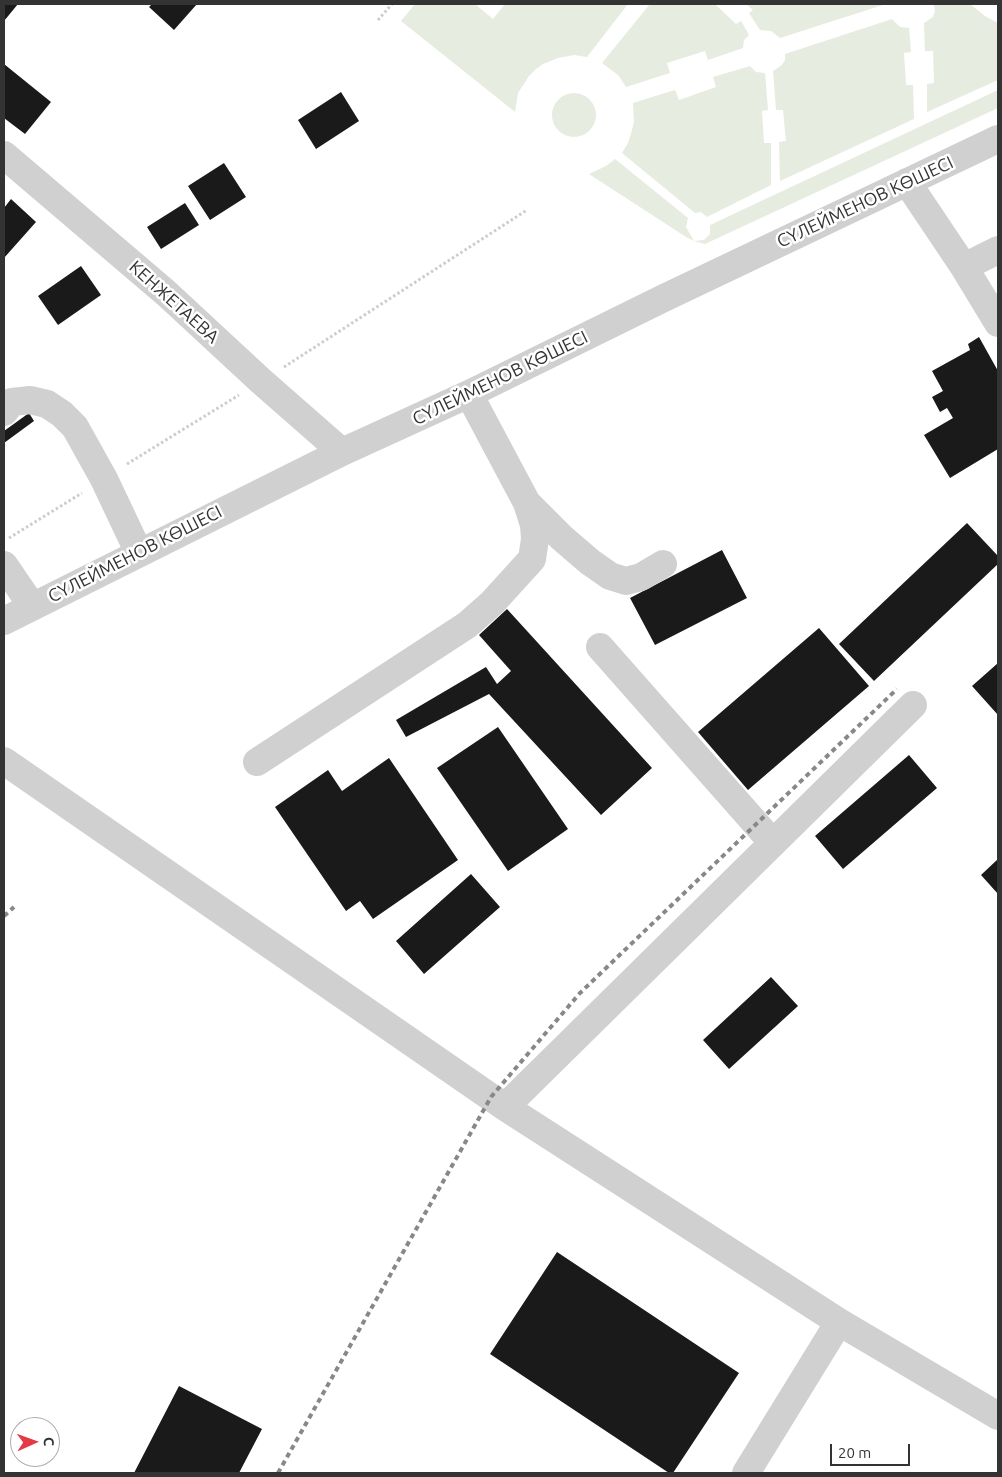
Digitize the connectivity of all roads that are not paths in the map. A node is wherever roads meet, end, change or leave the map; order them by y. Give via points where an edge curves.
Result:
1 (998, 139) edge
2 (4, 155) edge
3 (907, 182) junction
4 (998, 250) edge
5 (964, 267) junction
6 (998, 323) edge
7 (469, 394) junction
8 (4, 412) edge
9 (342, 452) junction
10 (527, 503) junction
11 (139, 553) junction
12 (663, 564) dead end
13 (4, 565) edge
14 (32, 606) junction
15 (4, 621) edge
16 (600, 647) dead end
17 (913, 705) dead end
18 (4, 761) edge
19 (257, 762) dead end
20 (773, 842) junction
21 (505, 1107) junction
22 (839, 1322) junction
23 (998, 1416) edge
24 (746, 1473) edge

1 - 3 street, СҮЛЕЙМЕНОВ КӨШЕСІ
2 - 9 street, КЕНЖЕТАЕВА via 166,293
3 - 5 street
3 - 7 street, СҮЛЕЙМЕНОВ КӨШЕСІ
4 - 5 street
5 - 6 street
7 - 9 street, СҮЛЕЙМЕНОВ КӨШЕСІ
7 - 10 street
8 - 11 street via 12,402 30,400 47,404 75,427 104,478
9 - 11 street, СҮЛЕЙМЕНОВ КӨШЕСІ
10 - 12 street via 562,538 610,576 626,581 641,577
10 - 19 street via 536,539 532,558 492,603 467,625
11 - 14 street, СҮЛЕЙМЕНОВ КӨШЕСІ
13 - 14 street
14 - 15 street, СҮЛЕЙМЕНОВ КӨШЕСІ
16 - 20 street
17 - 20 street
18 - 21 street
20 - 21 street
21 - 22 street
22 - 23 street
22 - 24 street

